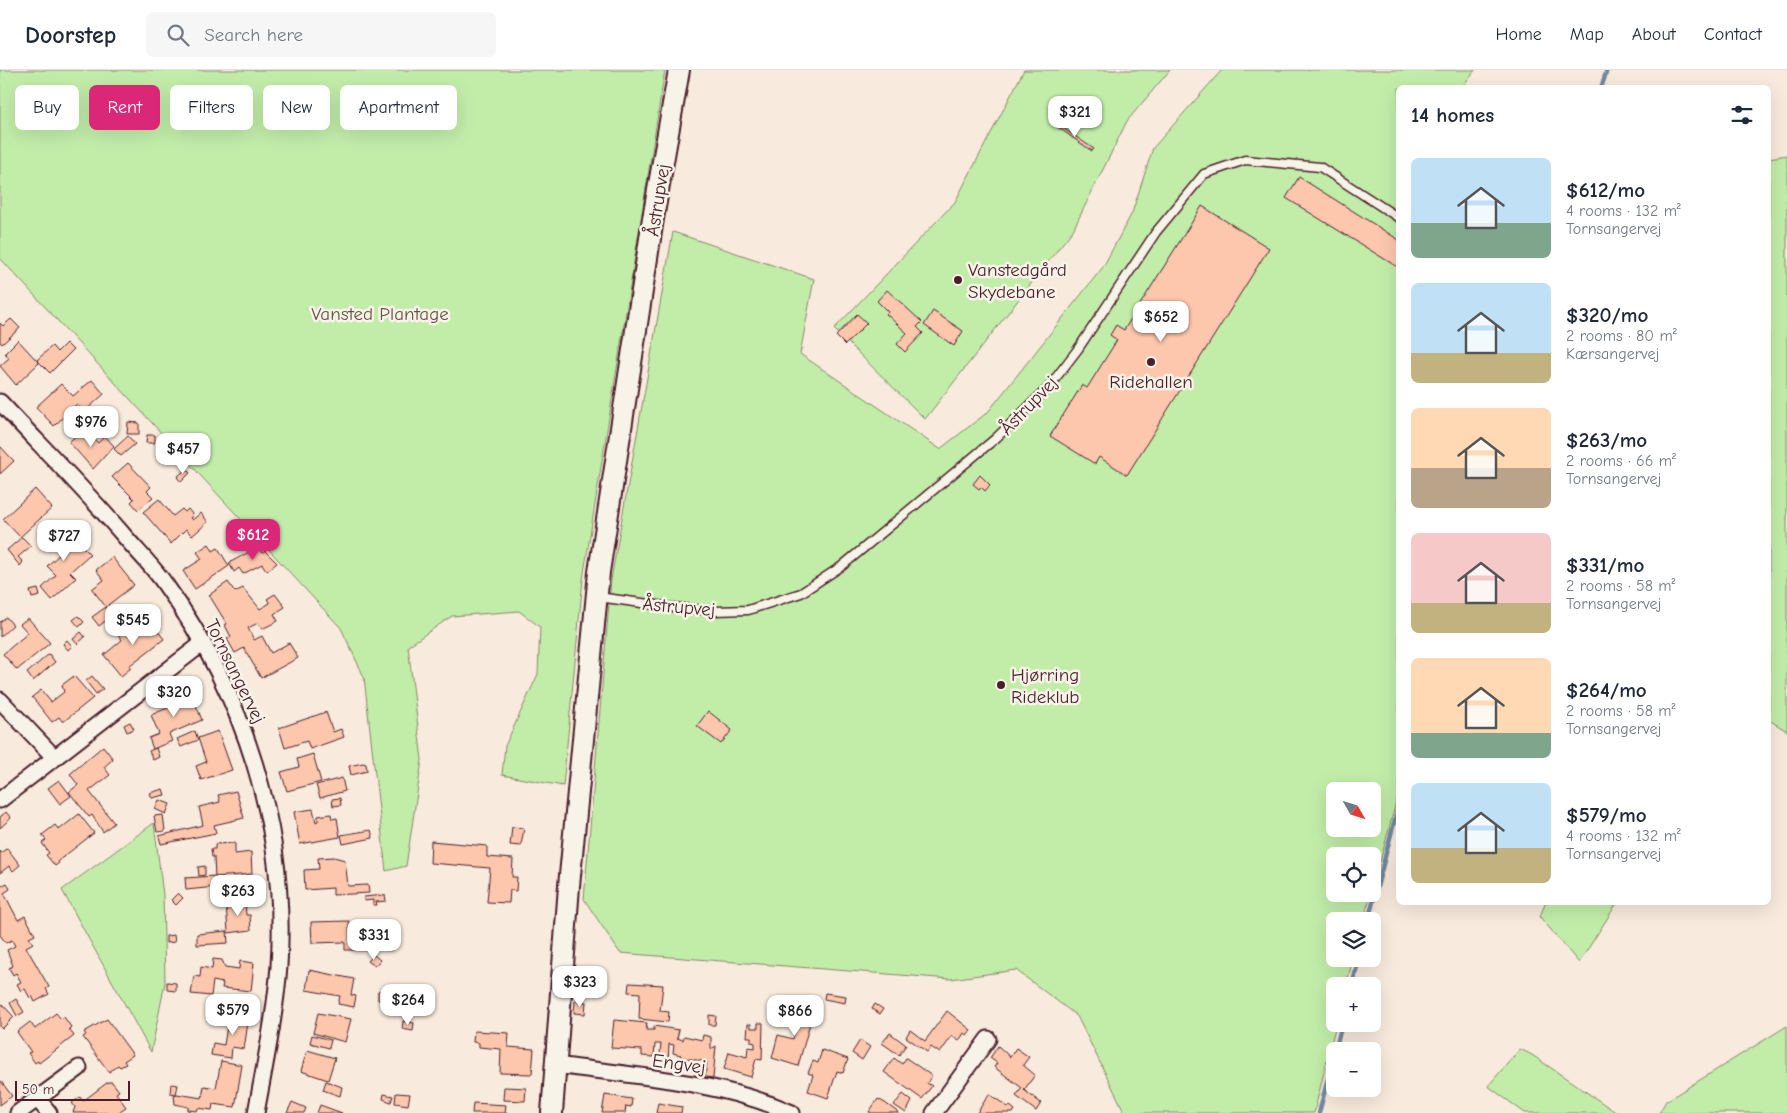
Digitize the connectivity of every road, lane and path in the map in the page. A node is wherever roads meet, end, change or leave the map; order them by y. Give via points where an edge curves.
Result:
1 (679, 70) edge
2 (1396, 216) edge
3 (0, 402) edge
4 (596, 597) junction
5 (203, 643) junction
6 (0, 700) edge
7 (55, 758) junction
8 (0, 800) edge
9 (988, 1039) dead end
10 (556, 1065) junction
11 (78, 1068) dead end
12 (37, 1098) junction
13 (18, 1113) edge
14 (48, 1113) edge
15 (256, 1113) edge
16 (552, 1113) edge
17 (792, 1113) edge
18 (934, 1113) edge

1 - 4 street, Åstrupvej via 653,219
2 - 4 lane, Åstrupvej via 1320,167 1245,160 1204,174 1156,232 1048,388 996,438 842,566 801,593 748,610 715,611
3 - 5 street, Tornsangervej via 164,583
4 - 10 street, Åstrupvej
5 - 7 street
5 - 15 street, Tornsangervej via 238,712 256,766 271,831 279,898 278,974
6 - 7 street
7 - 8 street
9 - 18 street
10 - 16 street, Åstrupvej
10 - 17 street, Engvej via 717,1088
11 - 12 street
12 - 13 street
12 - 14 street

